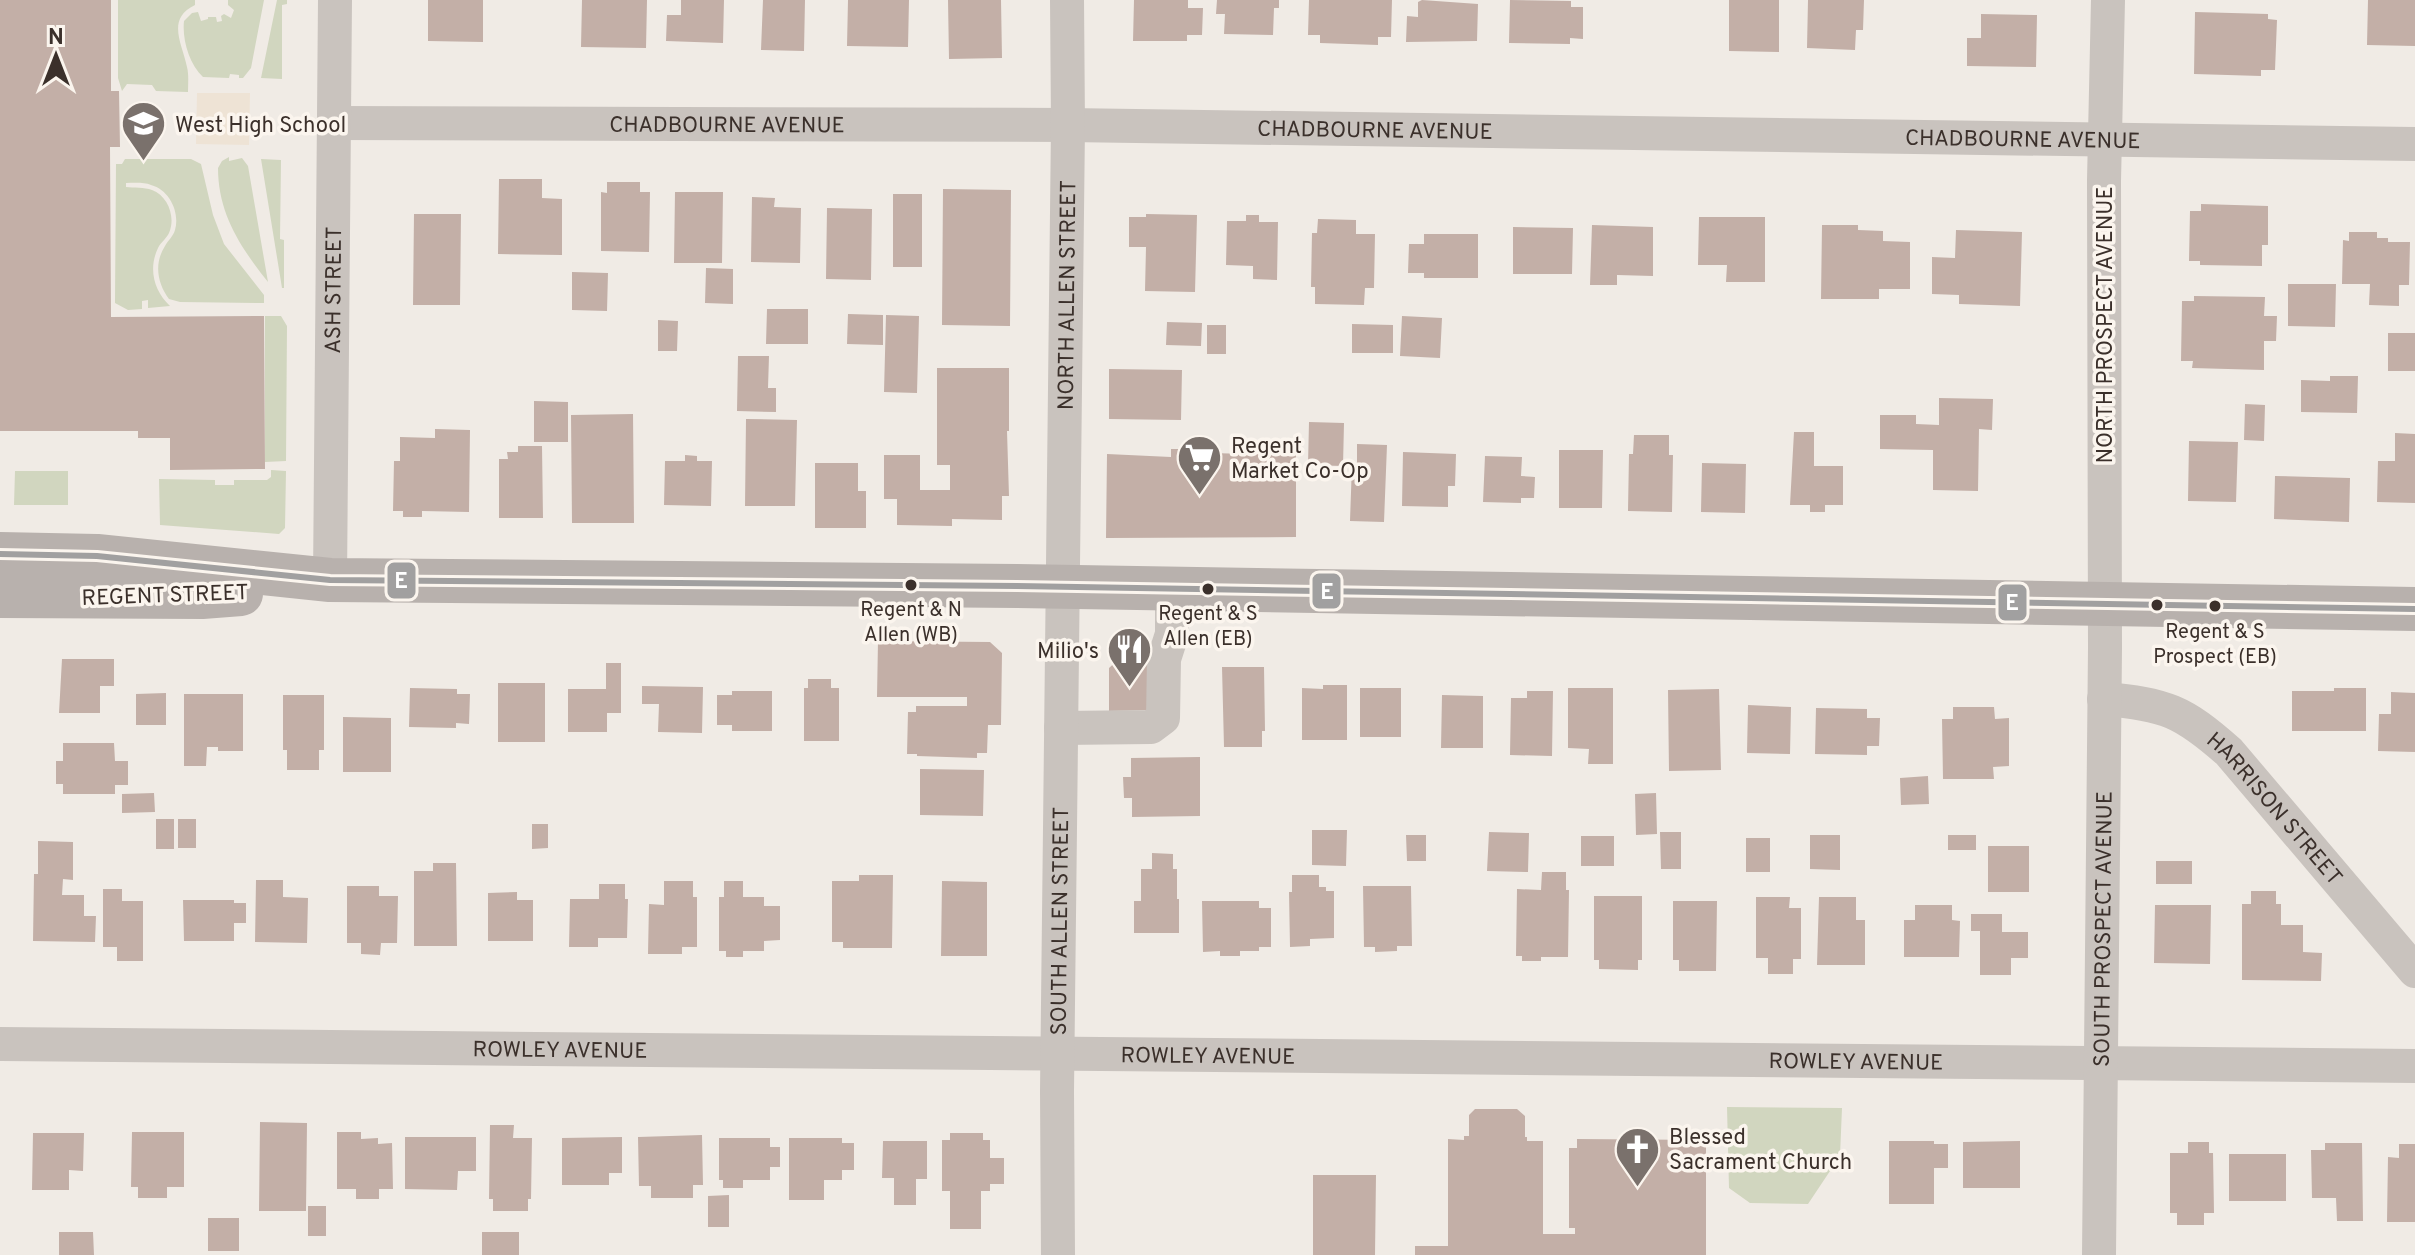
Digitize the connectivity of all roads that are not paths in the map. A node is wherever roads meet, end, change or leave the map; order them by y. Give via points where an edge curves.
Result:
1 (335, 0) edge
2 (1067, 0) edge
3 (2108, 0) edge
4 (335, 123) junction
5 (1068, 125) junction
6 (2105, 140) junction
7 (2415, 144) edge
8 (0, 554) edge
9 (330, 580) junction
10 (1064, 588) junction
11 (1172, 590) junction
12 (0, 596) edge
13 (2105, 603) junction
14 (2415, 609) edge
15 (2104, 699) junction
16 (1061, 728) junction
17 (2415, 971) edge
18 (0, 1044) edge
19 (1058, 1054) junction
20 (2100, 1063) junction
21 (2415, 1066) edge
22 (1058, 1255) edge
23 (2099, 1255) edge

1 - 4 street, ASH STREET
2 - 5 street, NORTH ALLEN STREET
3 - 6 street, NORTH PROSPECT AVENUE
4 - 5 street, CHADBOURNE AVENUE
4 - 9 street, ASH STREET
5 - 6 street, CHADBOURNE AVENUE
5 - 10 street, NORTH ALLEN STREET
6 - 7 street, CHADBOURNE AVENUE
6 - 13 street, NORTH PROSPECT AVENUE
8 - 9 main road, REGENT STREET via 97,556
9 - 10 main road, REGENT STREET
9 - 12 main road, REGENT STREET via 202,597
10 - 11 main road, REGENT STREET
10 - 16 street, SOUTH ALLEN STREET
11 - 13 main road, REGENT STREET
11 - 16 street via 1163,718 1151,727
13 - 14 main road, REGENT STREET
13 - 15 street, SOUTH PROSPECT AVENUE
15 - 17 street, HARRISON STREET via 2160,705 2203,729 2229,752
15 - 20 street, SOUTH PROSPECT AVENUE
16 - 19 street, SOUTH ALLEN STREET
18 - 19 street, ROWLEY AVENUE
19 - 20 street, ROWLEY AVENUE
19 - 22 street, SOUTH ALLEN STREET
20 - 21 street, ROWLEY AVENUE
20 - 23 street, SOUTH PROSPECT AVENUE

